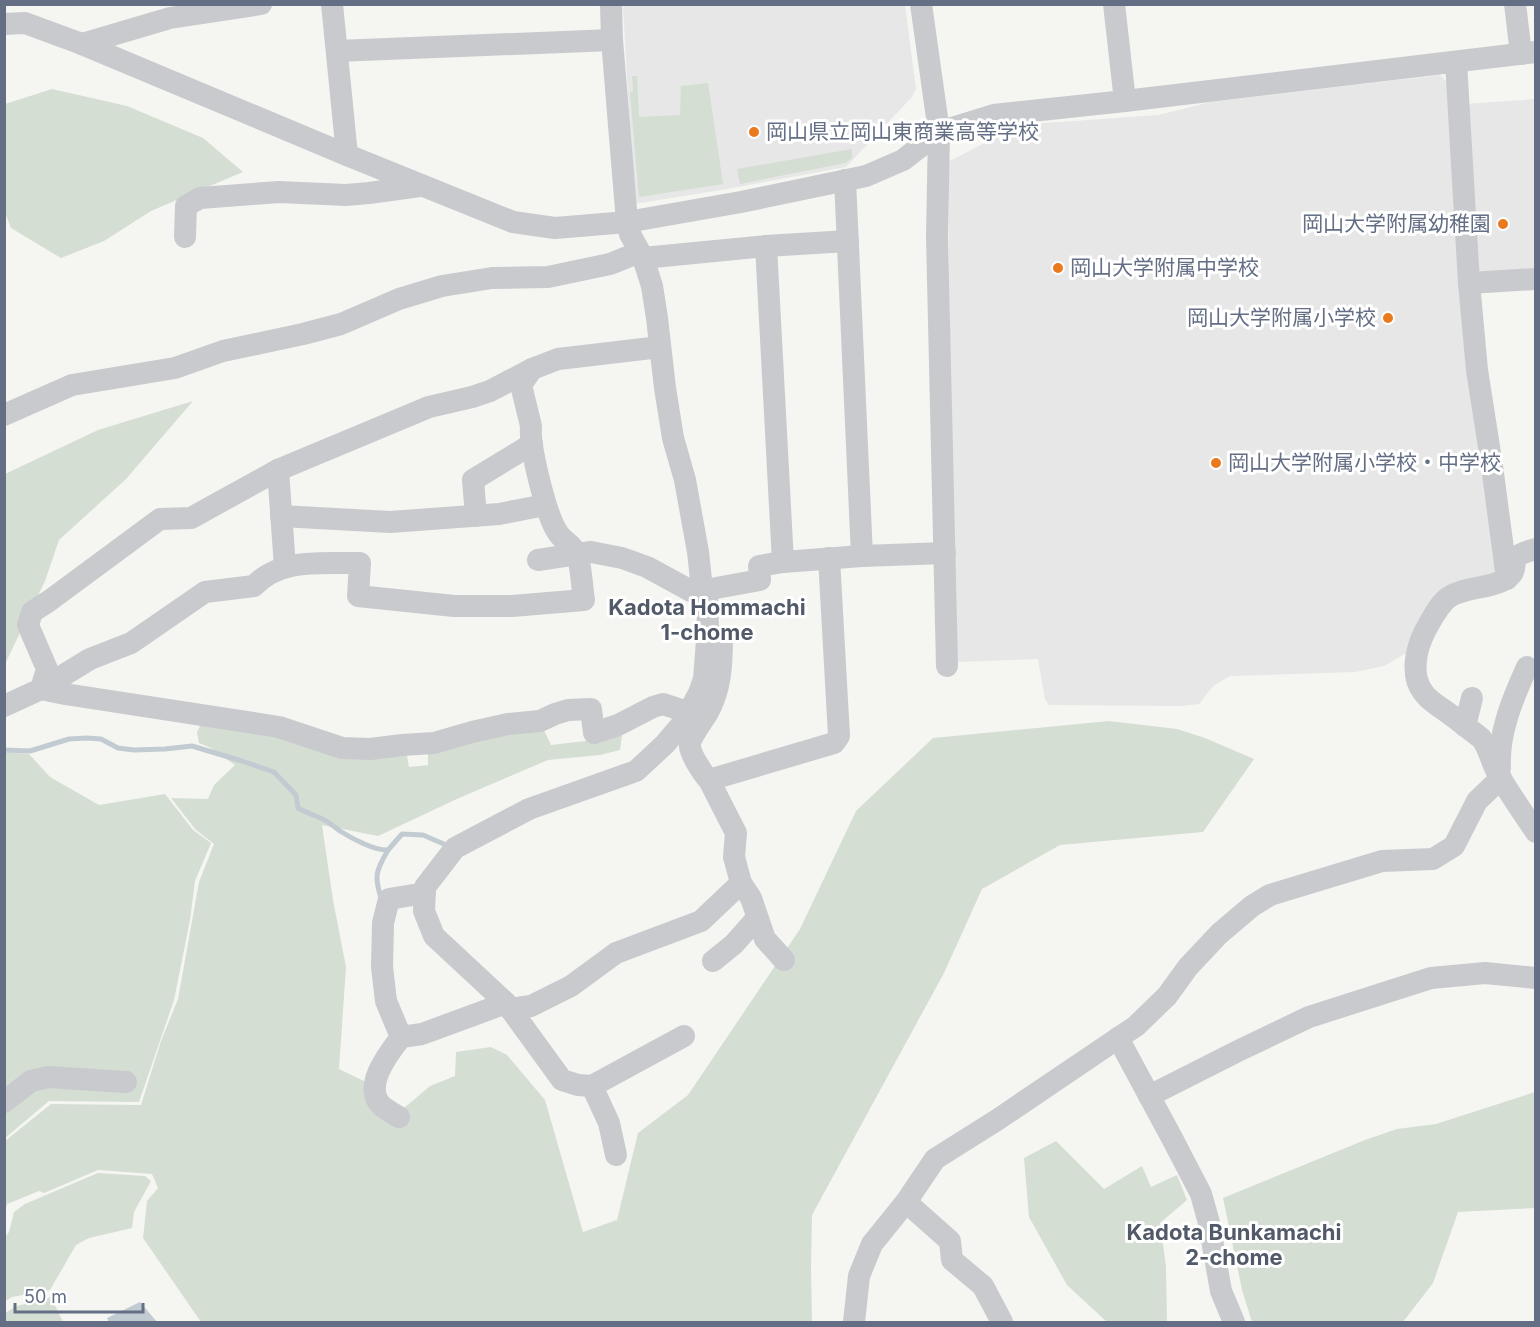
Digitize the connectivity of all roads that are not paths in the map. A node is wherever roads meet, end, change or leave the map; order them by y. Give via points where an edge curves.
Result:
1 (261, 4) edge
2 (332, 4) edge
3 (611, 4) edge
4 (921, 4) edge
5 (1114, 4) edge
6 (1515, 4) edge
7 (18, 17) edge
8 (612, 40) junction
9 (82, 44) junction
10 (337, 51) junction
11 (1528, 53) edge
12 (1456, 62) junction
13 (1125, 101) junction
14 (939, 132) junction
15 (347, 155) junction
16 (845, 180) junction
17 (421, 185) junction
18 (627, 222) junction
19 (185, 237) dead end
20 (848, 240) junction
21 (766, 246) junction
22 (642, 255) junction
23 (1536, 279) edge
24 (1469, 283) junction
25 (660, 346) junction
26 (532, 369) junction
27 (5, 414) edge
28 (532, 444) junction
29 (278, 470) junction
30 (545, 505) junction
31 (281, 516) junction
32 (476, 516) junction
33 (1536, 549) edge
34 (577, 553) junction
35 (945, 553) junction
36 (862, 556) junction
37 (829, 558) junction
38 (538, 560) dead end
39 (783, 562) junction
40 (285, 567) junction
41 (1507, 579) junction
42 (703, 590) junction
43 (947, 666) dead end
44 (1527, 667) dead end
45 (41, 689) junction
46 (1472, 698) dead end
47 (4, 706) edge
48 (683, 710) junction
49 (1465, 726) junction
50 (1501, 778) junction
51 (709, 780) junction
52 (1536, 832) edge
53 (741, 883) junction
54 (420, 894) junction
55 (757, 918) junction
56 (784, 960) dead end
57 (713, 961) dead end
58 (1536, 978) edge
59 (508, 1006) junction
60 (684, 1036) dead end
61 (401, 1037) junction
62 (1118, 1038) junction
63 (126, 1082) dead end
64 (592, 1086) junction
65 (1149, 1096) junction
66 (4, 1102) edge
67 (399, 1117) dead end
68 (616, 1155) dead end
69 (906, 1202) junction
70 (854, 1323) edge
71 (1002, 1323) edge
72 (1234, 1323) edge

1 - 9 street via 170,18
2 - 10 street
3 - 8 street
4 - 14 street
5 - 13 street
6 - 11 street
7 - 9 street
8 - 10 street
8 - 18 street
9 - 15 street
10 - 15 street
11 - 12 street
12 - 13 street
12 - 24 street
13 - 14 street via 994,115
14 - 16 street via 903,160 867,176
14 - 35 street via 937,236
15 - 17 street
16 - 18 street
16 - 20 street
17 - 18 street via 513,222 555,228
17 - 19 street via 346,195 279,192 200,198 186,206
18 - 22 street
20 - 21 street
20 - 36 street
21 - 22 street
21 - 39 street
22 - 25 street via 652,286
22 - 27 street via 548,277 492,278 442,285 341,324 223,351 175,368 72,385
23 - 24 street
24 - 41 street via 1477,370
25 - 26 street via 558,359
25 - 42 street via 674,438 698,552 705,560
26 - 28 street via 521,384
26 - 29 street via 490,391 429,407
28 - 30 street
28 - 32 street via 473,480
29 - 31 street
29 - 45 street via 191,518 160,519 32,612 28,625 47,669
30 - 32 street
30 - 34 street via 558,534
31 - 32 street via 390,522
31 - 40 street
33 - 41 street via 1517,557 1514,572
34 - 38 street
34 - 40 street via 584,600 512,606 454,606 358,596 360,563
34 - 42 street via 622,558 690,591
35 - 36 street
35 - 43 street
36 - 37 street
37 - 39 street
37 - 51 street via 839,736 834,743
39 - 42 street via 759,566 760,580
40 - 45 street via 261,578 254,586 205,592 131,643 90,659
41 - 49 street via 1446,599 1418,649 1417,675 1423,693
42 - 48 street via 707,597 708,627 704,679
42 - 51 street via 721,594 722,599 721,673 710,709 690,749
44 - 50 street via 1501,738
45 - 47 street
45 - 48 street via 279,727 342,748 434,743 508,724 540,721 568,710 591,709 594,733 663,704
46 - 49 street
48 - 54 street via 683,723 636,771 529,809 455,848
49 - 50 street via 1485,743
50 - 52 street
50 - 62 street via 1477,801 1454,846 1433,859 1382,861 1270,895 1252,906 1188,967 1167,996
51 - 53 street via 736,833 734,857
53 - 55 street
53 - 59 street via 701,921 616,953 571,986 531,1006
54 - 59 street via 434,936
54 - 61 street via 389,899 383,923 386,1001
55 - 56 street via 765,939
55 - 57 street
58 - 65 street via 1485,974 1431,978 1309,1017
59 - 61 street
59 - 64 street via 562,1080
60 - 64 street
61 - 67 street via 375,1080 375,1095 382,1106
62 - 65 street
62 - 69 street via 935,1159
63 - 66 street via 48,1077 31,1082
64 - 68 street via 609,1123
65 - 72 street via 1201,1194 1221,1292
69 - 70 street via 872,1244 860,1276
69 - 71 street via 950,1241 952,1260 983,1286

